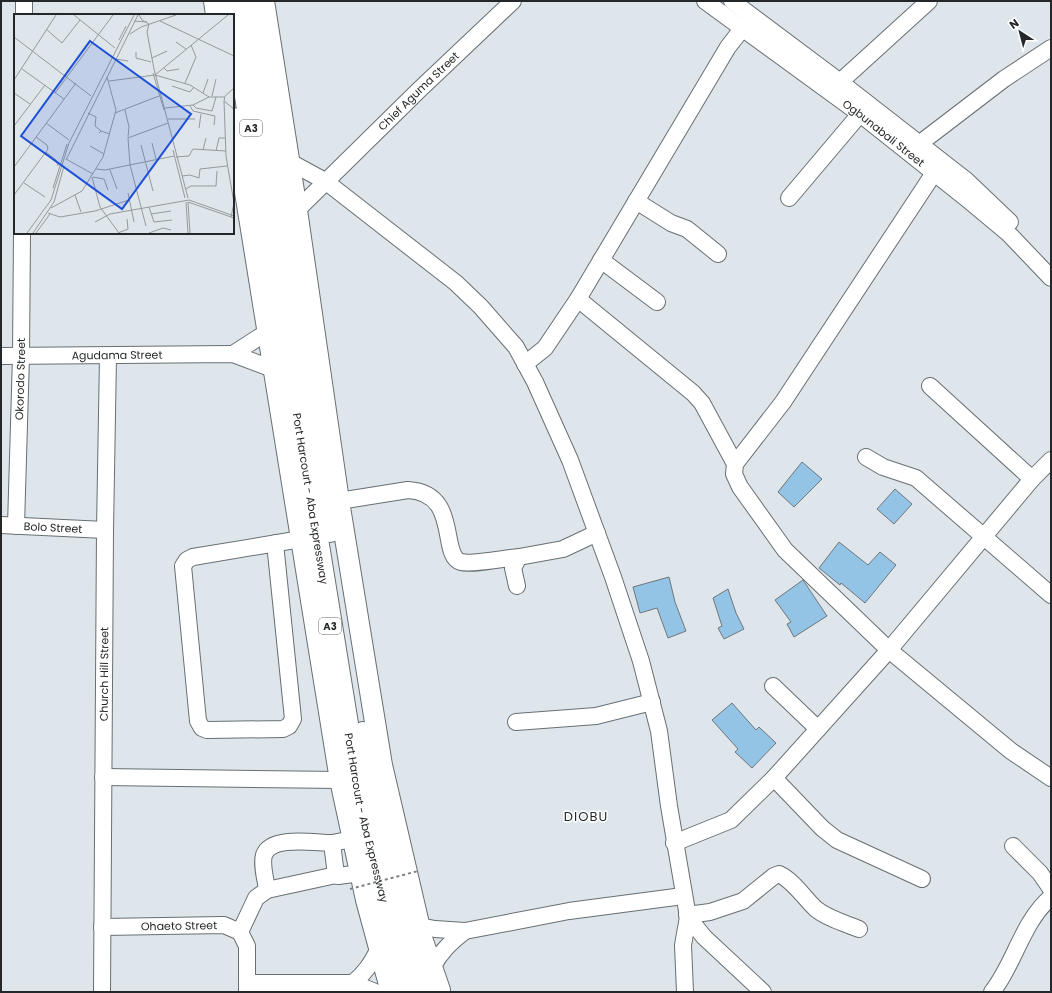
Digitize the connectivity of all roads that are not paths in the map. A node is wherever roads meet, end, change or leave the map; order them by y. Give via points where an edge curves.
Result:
1 (24, 1) edge
2 (214, 1) edge
3 (231, 1) edge
4 (248, 1) edge
5 (264, 1) edge
6 (514, 1) edge
7 (705, 1) edge
8 (732, 1) edge
9 (929, 1) edge
10 (24, 14) edge
11 (216, 14) edge
12 (233, 14) edge
13 (234, 17) edge
14 (742, 29) junction
15 (1051, 48) edge
16 (840, 82) junction
17 (860, 114) junction
18 (234, 124) edge
19 (919, 144) junction
20 (290, 162) junction
21 (934, 173) junction
22 (325, 182) junction
23 (789, 198) dead end
24 (636, 201) junction
25 (297, 210) junction
26 (22, 234) edge
27 (279, 252) junction
28 (718, 254) dead end
29 (601, 260) junction
30 (1051, 263) edge
31 (1051, 278) edge
32 (578, 299) junction
33 (657, 302) dead end
34 (267, 332) junction
35 (233, 354) junction
36 (1, 356) edge
37 (21, 356) junction
38 (108, 356) junction
39 (525, 364) junction
40 (273, 369) junction
41 (930, 386) dead end
42 (866, 458) dead end
43 (1051, 460) edge
44 (735, 464) junction
45 (1032, 478) junction
46 (339, 501) junction
47 (8, 525) edge
48 (104, 530) junction
49 (597, 533) junction
50 (984, 536) junction
51 (301, 539) junction
52 (275, 543) junction
53 (519, 557) junction
54 (517, 586) dead end
55 (1051, 595) edge
56 (889, 650) junction
57 (773, 686) dead end
58 (652, 702) junction
59 (516, 722) dead end
60 (818, 728) junction
61 (103, 776) junction
62 (774, 778) junction
63 (1051, 778) edge
64 (340, 780) junction
65 (352, 839) junction
66 (332, 843) junction
67 (674, 843) junction
68 (1013, 846) dead end
69 (336, 875) junction
70 (922, 879) dead end
71 (356, 881) junction
72 (1051, 889) edge
73 (267, 890) junction
74 (683, 896) junction
75 (1051, 897) edge
76 (688, 916) junction
77 (419, 926) junction
78 (102, 927) junction
79 (859, 929) dead end
80 (240, 932) junction
81 (465, 932) junction
82 (378, 950) junction
83 (424, 968) junction
84 (353, 983) junction
85 (247, 987) edge
86 (102, 992) edge
87 (375, 992) edge
88 (391, 992) edge
89 (412, 992) edge
90 (425, 992) edge
91 (433, 992) edge
92 (441, 992) edge
93 (685, 992) edge
94 (763, 992) edge
95 (992, 992) edge

1 - 10 street
2 - 11 main road
3 - 12 highway, Port Harcourt - Aba Expressway / A3
4 - 27 highway, Port Harcourt - Aba Expressway / A3
5 - 20 main road
6 - 22 street, Chief Aguma Street
7 - 14 street, Ogbunabali Street
8 - 16 street, Ogbunabali Street
9 - 16 street
13 - 27 highway, Port Harcourt - Aba Expressway / A3
14 - 17 street, Ogbunabali Street
14 - 24 street via 728,47
15 - 19 street via 1004,79
16 - 19 street, Ogbunabali Street
17 - 21 street, Ogbunabali Street
17 - 23 street
18 - 34 main road
19 - 30 street, Ogbunabali Street via 966,180
20 - 22 street
20 - 25 main road
21 - 31 street, Ogbunabali Street via 1008,233
21 - 44 street via 783,402
22 - 25 street, Chief Aguma Street
22 - 39 street via 456,283 516,347
24 - 28 street via 671,223 687,229
24 - 29 street
25 - 46 main road
26 - 37 street, Okorodo Street
27 - 83 highway, Port Harcourt - Aba Expressway / A3 via 358,709 383,831
27 - 89 highway, Port Harcourt - Aba Expressway / A3 via 360,804 391,928
29 - 32 street
29 - 33 street
32 - 39 street via 545,348
32 - 44 street via 694,393
34 - 35 street
34 - 40 main road
35 - 38 street, Agudama Street
35 - 40 street
36 - 37 street, Agudama Street
37 - 38 street, Agudama Street
37 - 47 street, Okorodo Street
38 - 48 street, Church Hill Street
39 - 49 street via 570,460
40 - 51 main road
41 - 45 street
42 - 50 street via 883,467 916,478
43 - 45 street
44 - 56 street via 734,474 740,487 785,550
45 - 50 street
46 - 53 street via 420,490 438,504 445,518 455,559 471,562
46 - 77 main road via 382,765
47 - 48 street, Bolo Street
48 - 61 street, Church Hill Street
49 - 53 street via 563,549
49 - 58 street via 641,661
50 - 55 street
50 - 56 street
51 - 52 street
51 - 64 main road
52 - 52 street via 193,557 183,566 198,721 202,728 207,730 283,729 289,726 292,719
53 - 54 street via 513,568
56 - 60 street
56 - 63 street via 1011,751
57 - 60 street
58 - 59 street via 596,716
58 - 67 street via 660,731
60 - 62 street
61 - 64 street
61 - 78 street, Church Hill Street
62 - 67 street via 731,820
62 - 70 street via 836,840
64 - 65 main road
65 - 66 street
65 - 71 main road
66 - 69 street
66 - 73 street via 291,841 277,843 269,848 264,854
67 - 74 street
68 - 72 street via 1040,873
69 - 71 street
69 - 73 street
71 - 82 main road
73 - 80 street via 256,898
74 - 76 street
74 - 81 street via 569,911
75 - 95 street via 1029,924 1000,982
76 - 79 street via 710,912 743,900 779,874 817,910
76 - 93 street via 683,945
76 - 94 street via 704,937
77 - 81 street
77 - 83 main road
78 - 80 street, Ohaeto Street via 224,925
78 - 86 street, Church Hill Street
80 - 85 street via 247,946
81 - 83 street
82 - 84 street via 370,966
82 - 88 main road
83 - 90 highway, Port Harcourt - Aba Expressway / A3
83 - 91 highway via 424,974
83 - 92 main road
84 - 85 street
84 - 87 street

